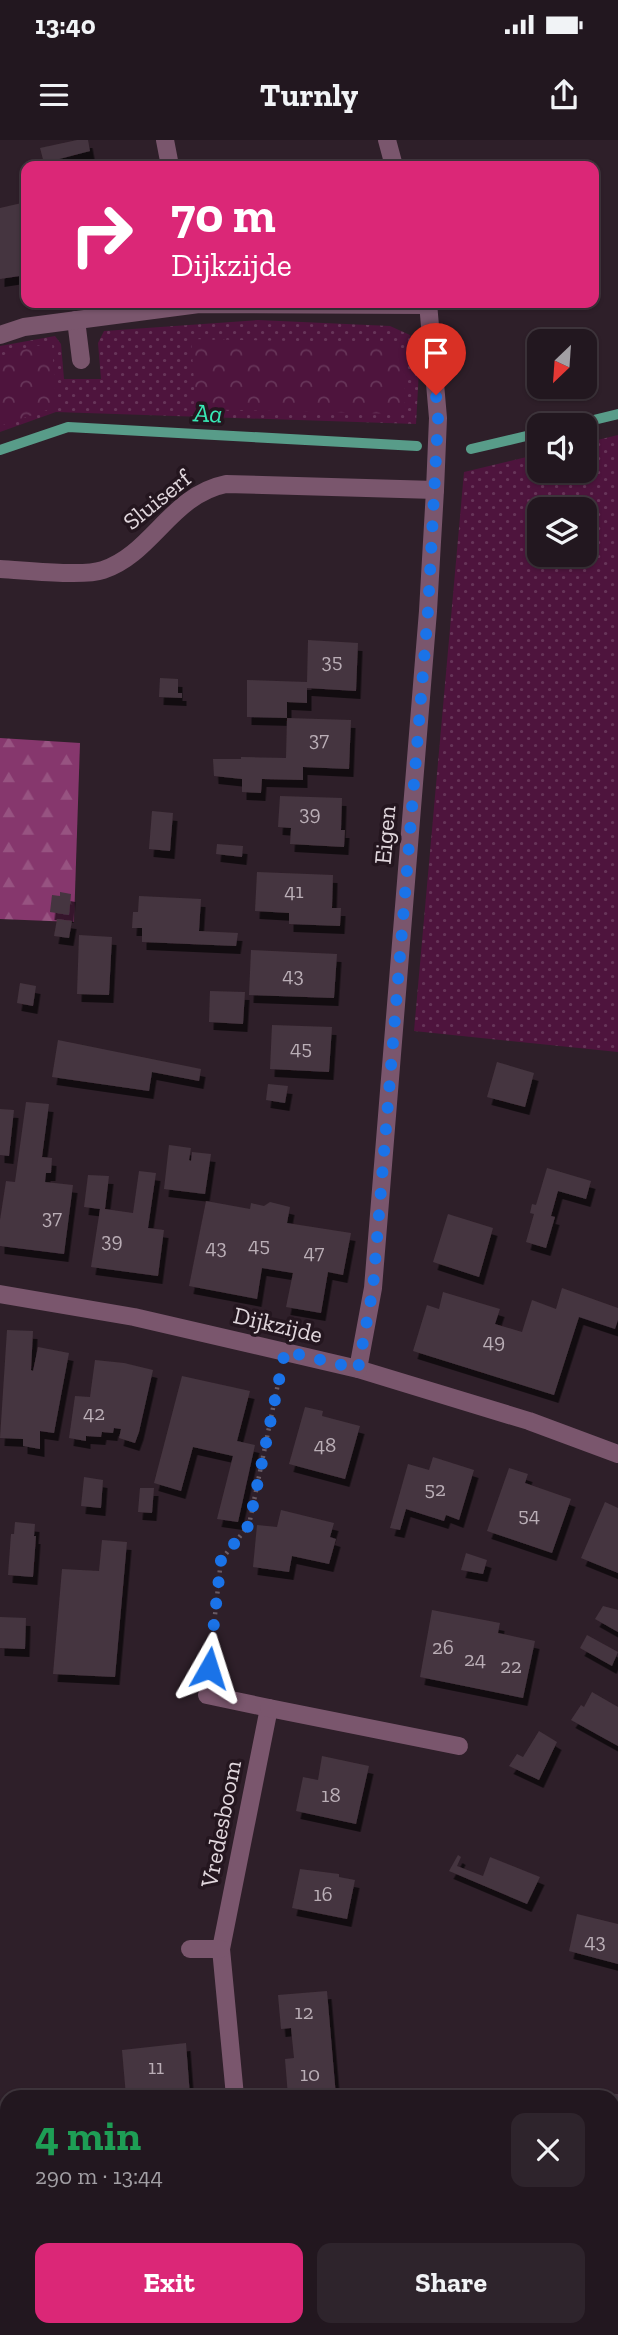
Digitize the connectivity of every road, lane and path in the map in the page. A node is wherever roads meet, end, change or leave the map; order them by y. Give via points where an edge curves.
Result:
1 (165, 140) edge
2 (387, 140) edge
3 (169, 161) edge
4 (393, 161) edge
5 (163, 308) edge
6 (428, 308) edge
7 (76, 320) junction
8 (0, 335) edge
9 (81, 360) dead end
10 (435, 490) junction
11 (0, 569) edge
12 (0, 1294) edge
13 (285, 1351) junction
14 (358, 1369) junction
15 (618, 1454) edge
16 (207, 1695) joint
17 (269, 1708) junction
18 (459, 1745) dead end
19 (190, 1949) dead end
20 (221, 1949) junction
21 (234, 2090) edge

1 - 3 street
2 - 4 street
5 - 7 street
6 - 10 street, Eigen via 438,418
7 - 8 street
7 - 9 street
10 - 11 street, Sluiserf via 209,487 193,496 127,558 100,572
10 - 14 street, Eigen via 374,1274
12 - 13 street, Dijkzijde via 134,1317
13 - 14 street, Dijkzijde
13 - 16 path via 249,1525 221,1560
14 - 15 street, Dijkzijde via 529,1421
16 - 17 street
17 - 18 street
17 - 20 street, Vredesboom
19 - 20 street
20 - 21 street, Vredesboom

